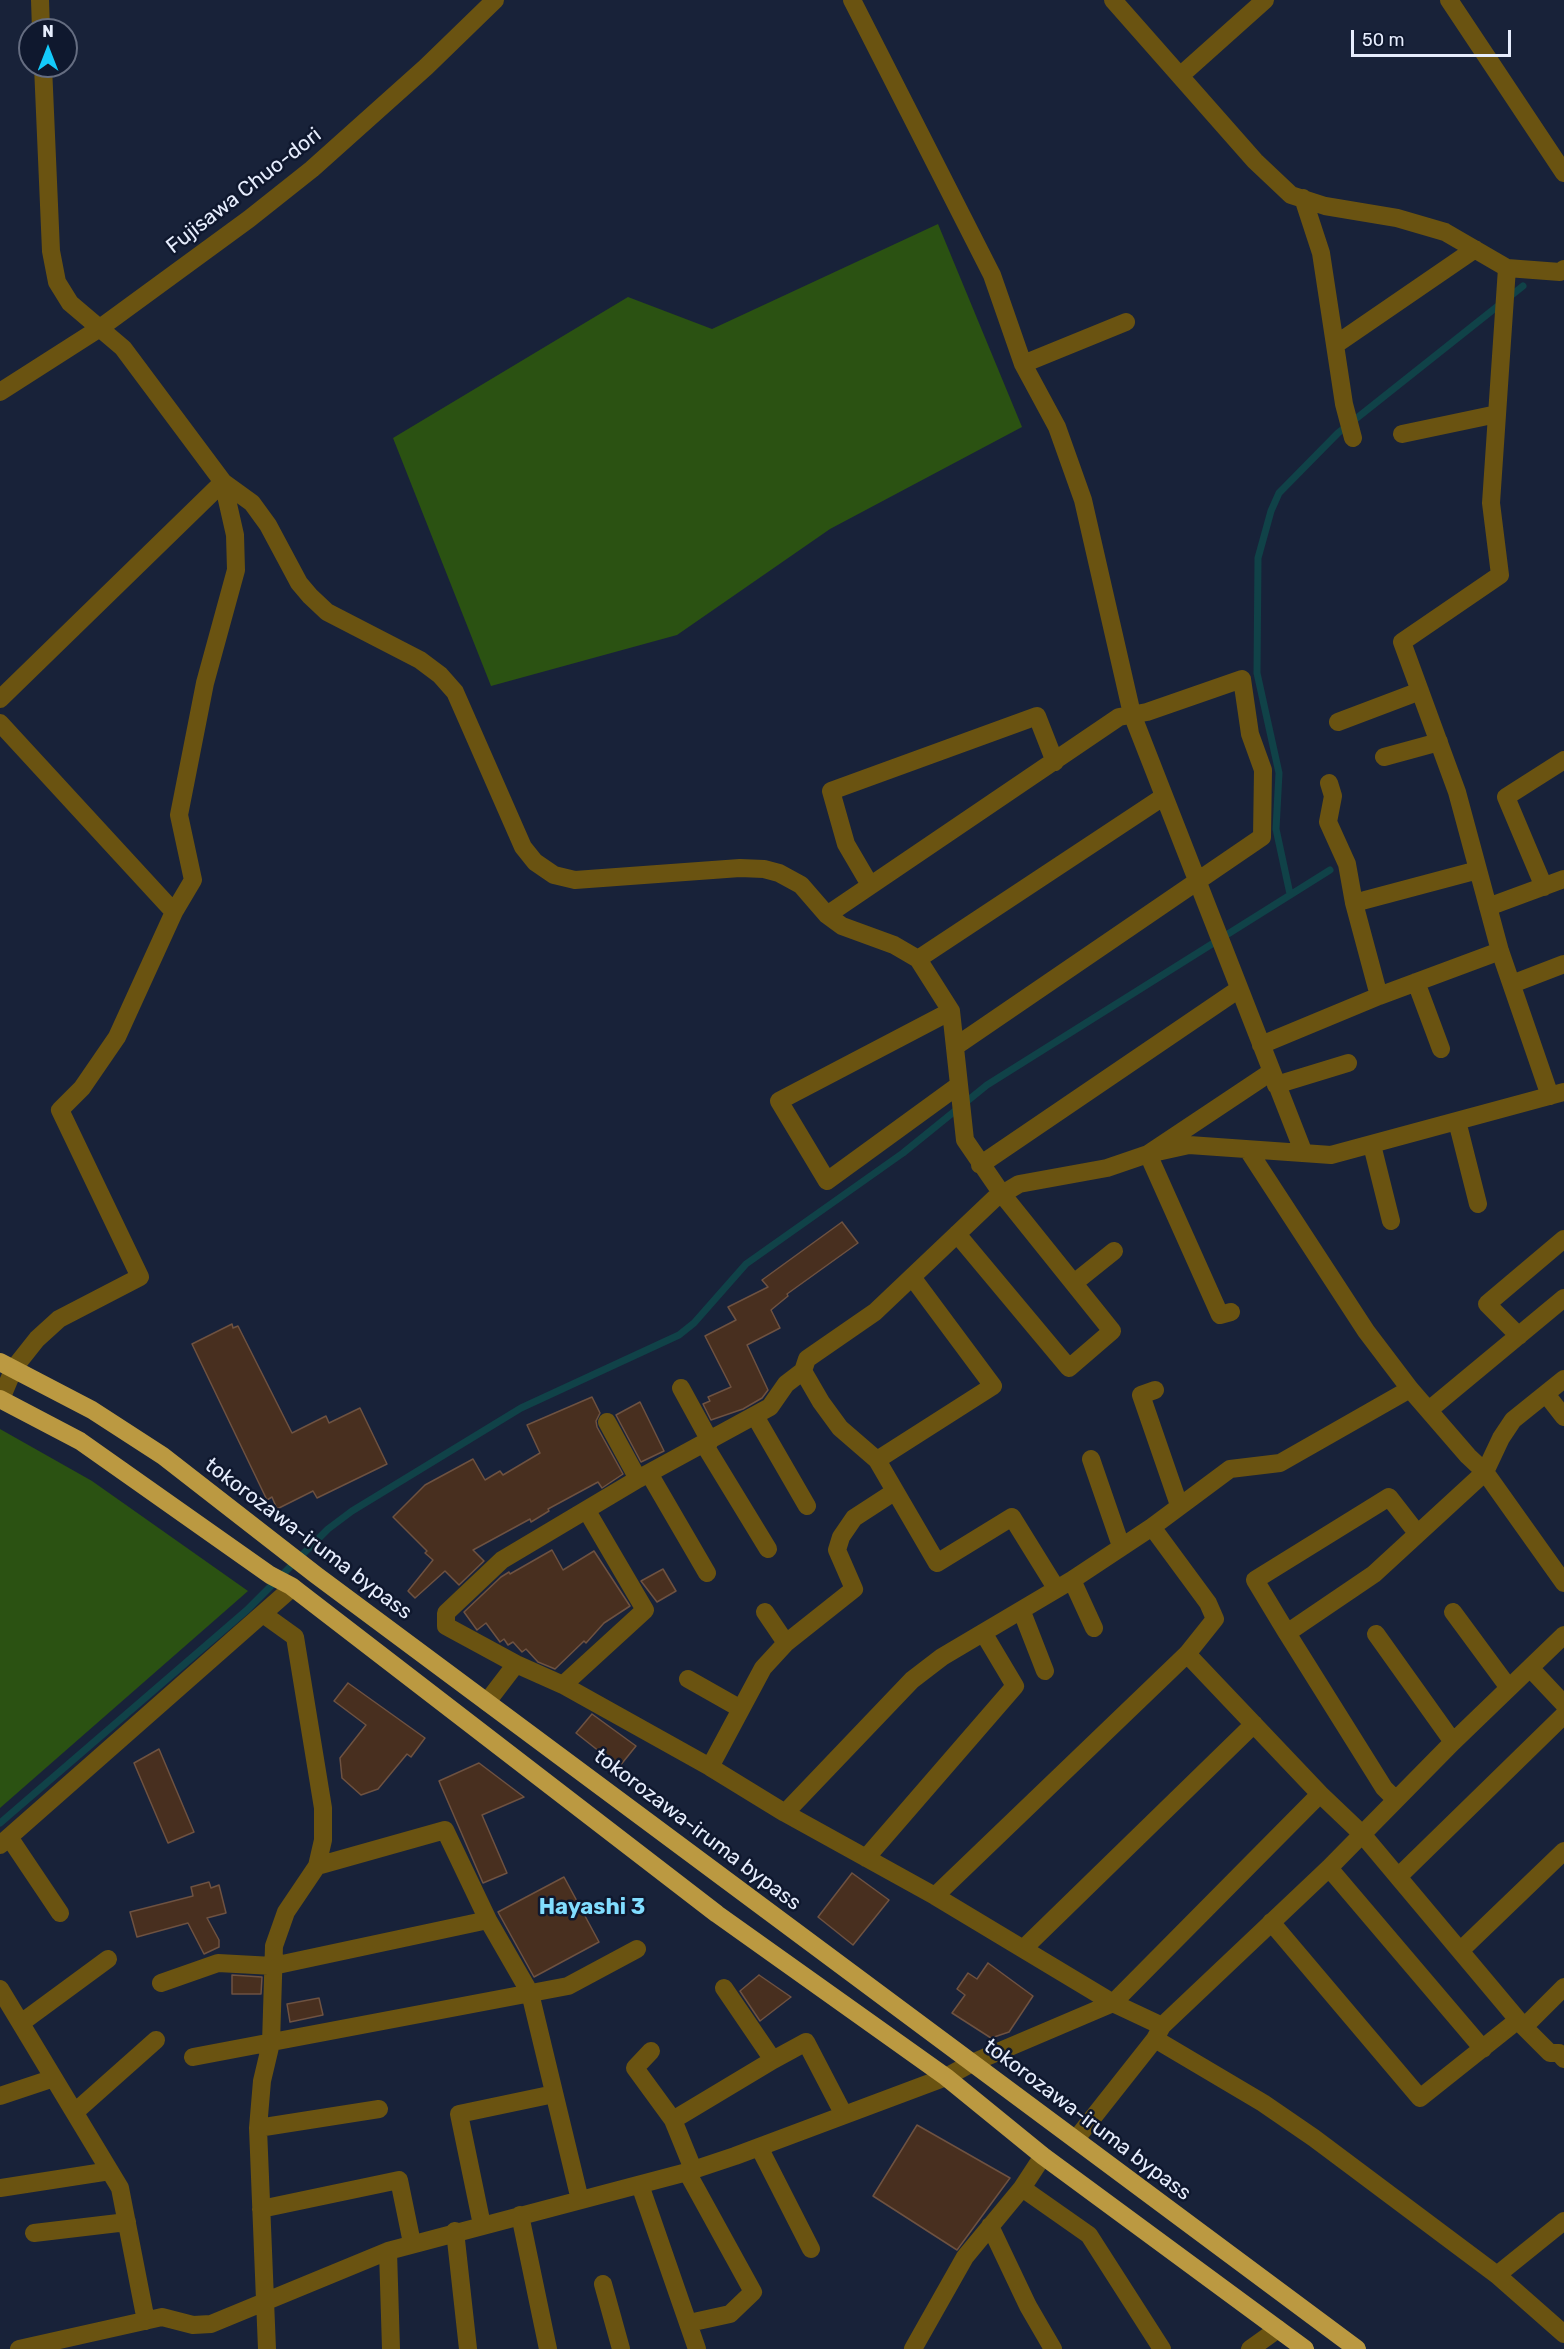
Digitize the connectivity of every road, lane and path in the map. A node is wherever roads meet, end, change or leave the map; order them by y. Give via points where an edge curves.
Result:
1 (40, 0) edge
2 (495, 0) edge
3 (852, 0) edge
4 (1113, 0) edge
5 (1265, 0) edge
6 (1449, 0) edge
7 (41, 18) edge
8 (1180, 76) junction
9 (44, 78) edge
10 (1564, 173) edge
11 (1303, 198) junction
12 (1475, 249) junction
13 (1507, 268) junction
14 (1564, 269) edge
15 (1126, 321) dead end
16 (100, 328) junction
17 (1335, 345) junction
18 (1023, 364) junction
19 (0, 392) edge
20 (1497, 414) junction
21 (1402, 434) dead end
22 (1353, 438) dead end
23 (223, 482) junction
24 (1420, 691) junction
25 (0, 699) edge
26 (1132, 714) junction
27 (1338, 722) dead end
28 (0, 723) edge
29 (1438, 742) junction
30 (1384, 757) dead end
31 (1564, 760) edge
32 (1055, 762) junction
33 (1329, 783) dead end
34 (1163, 797) junction
35 (1478, 870) junction
36 (1564, 879) edge
37 (1197, 882) junction
38 (870, 885) junction
39 (1544, 887) junction
40 (1354, 903) junction
41 (1488, 907) junction
42 (174, 912) junction
43 (827, 915) junction
44 (1500, 951) junction
45 (918, 959) junction
46 (1564, 964) edge
47 (1416, 982) junction
48 (1512, 984) junction
49 (1239, 989) junction
50 (1379, 996) junction
51 (951, 1011) junction
52 (1261, 1045) junction
53 (956, 1046) junction
54 (1441, 1049) dead end
55 (1348, 1063) dead end
56 (1274, 1078) junction
57 (959, 1089) junction
58 (1557, 1094) edge
59 (1457, 1121) junction
60 (1372, 1145) junction
61 (1248, 1150) junction
62 (1303, 1151) junction
63 (1148, 1154) junction
64 (980, 1164) junction
65 (1002, 1194) junction
66 (1478, 1204) dead end
67 (1391, 1221) dead end
68 (957, 1234) junction
69 (1564, 1239) edge
70 (1114, 1251) dead end
71 (912, 1277) junction
72 (1074, 1283) junction
73 (1564, 1298) edge
74 (1231, 1312) dead end
75 (1519, 1336) junction
76 (7, 1365) edge
77 (803, 1371) junction
78 (1564, 1379) edge
79 (681, 1388) dead end
80 (1410, 1389) junction
81 (1155, 1390) dead end
82 (1545, 1395) junction
83 (0, 1399) edge
84 (1429, 1410) junction
85 (755, 1416) junction
86 (1564, 1417) edge
87 (607, 1422) dead end
88 (707, 1443) junction
89 (1091, 1459) dead end
90 (877, 1460) junction
91 (1485, 1472) junction
92 (644, 1477) junction
93 (894, 1492) junction
94 (1179, 1505) junction
95 (807, 1506) dead end
96 (587, 1510) junction
97 (1152, 1527) junction
98 (1417, 1533) junction
99 (1121, 1546) junction
100 (768, 1549) dead end
101 (707, 1573) dead end
102 (1564, 1583) edge
103 (1064, 1584) junction
104 (292, 1587) junction
105 (765, 1612) dead end
106 (1022, 1612) junction
107 (1453, 1612) dead end
108 (263, 1614) junction
109 (1094, 1628) dead end
110 (1287, 1633) junction
111 (984, 1634) junction
112 (1376, 1634) dead end
113 (1564, 1635) edge
114 (786, 1643) junction
115 (1187, 1654) junction
116 (516, 1664) junction
117 (1531, 1669) junction
118 (1045, 1671) dead end
119 (688, 1679) dead end
120 (563, 1685) junction
121 (1509, 1688) junction
122 (487, 1702) junction
123 (1564, 1704) edge
124 (741, 1709) junction
125 (1564, 1715) edge
126 (1254, 1724) junction
127 (1453, 1742) junction
128 (710, 1767) junction
129 (1320, 1794) junction
130 (1396, 1800) junction
131 (786, 1813) junction
132 (1362, 1834) junction
133 (4, 1841) edge
134 (1564, 1851) edge
135 (866, 1858) junction
136 (317, 1866) junction
137 (1329, 1868) junction
138 (1398, 1876) junction
139 (934, 1896) junction
140 (60, 1913) dead end
141 (488, 1920) junction
142 (1271, 1922) junction
143 (1023, 1949) junction
144 (637, 1950) dead end
145 (1461, 1950) junction
146 (108, 1959) dead end
147 (273, 1965) junction
148 (161, 1983) dead end
149 (1564, 1987) edge
150 (724, 1988) dead end
151 (0, 1989) edge
152 (530, 1993) junction
153 (1113, 2003) junction
154 (21, 2023) junction
155 (1521, 2023) junction
156 (1159, 2033) junction
157 (156, 2040) dead end
158 (271, 2043) junction
159 (1483, 2049) junction
160 (651, 2051) dead end
161 (193, 2057) dead end
162 (1564, 2059) edge
163 (773, 2060) junction
164 (972, 2063) junction
165 (946, 2077) junction
166 (54, 2078) junction
167 (554, 2094) junction
168 (0, 2096) edge
169 (379, 2109) dead end
170 (75, 2112) junction
171 (844, 2115) junction
172 (673, 2120) junction
173 (258, 2128) junction
174 (1076, 2139) junction
175 (759, 2147) junction
176 (1043, 2156) junction
177 (110, 2170) junction
178 (690, 2170) junction
179 (640, 2185) junction
180 (0, 2188) edge
181 (1022, 2188) junction
182 (580, 2200) junction
183 (261, 2209) junction
184 (520, 2216) junction
185 (1564, 2221) edge
186 (127, 2222) junction
187 (482, 2225) junction
188 (990, 2226) junction
189 (455, 2231) junction
190 (34, 2233) dead end
191 (412, 2243) junction
192 (811, 2248) dead end
193 (388, 2251) junction
194 (1497, 2275) junction
195 (603, 2284) dead end
196 (265, 2302) junction
197 (146, 2321) junction
198 (689, 2323) junction
199 (1278, 2329) junction
200 (1564, 2334) edge
201 (86, 2342) edge
202 (921, 2344) edge
203 (25, 2348) edge
204 (267, 2349) edge
205 (391, 2349) edge
206 (468, 2349) edge
207 (548, 2349) edge
208 (621, 2349) edge
209 (697, 2349) edge
210 (1053, 2349) edge
211 (1162, 2349) edge
212 (1251, 2349) edge
213 (1305, 2349) edge
214 (1357, 2349) edge

1 - 7 street
2 - 16 street, Fujisawa Chuo-dori via 312,169
3 - 18 street via 992,275
4 - 8 street
5 - 8 street
6 - 10 street
8 - 11 street via 1255,161 1292,195
9 - 16 street via 52,266 70,303
11 - 12 street via 1445,232
11 - 17 street via 1321,253
12 - 13 street
12 - 17 street
13 - 14 street via 1560,272
13 - 20 street
15 - 18 street
16 - 19 street, Fujisawa Chuo-dori
16 - 23 street via 123,348
17 - 22 street
18 - 26 street via 1057,427 1083,500
20 - 21 street
20 - 24 street via 1491,503 1500,575 1402,642
23 - 25 street
23 - 42 street via 235,535 236,570 205,683 178,815 193,880
23 - 43 street via 252,503 299,583 327,612 420,660 455,692 523,847 535,862 554,875 575,880 764,869 801,885
24 - 27 street
24 - 29 street
26 - 32 street via 1119,717
26 - 34 street
26 - 37 street via 1242,679 1250,735 1263,770 1262,837
28 - 42 street
29 - 30 street
29 - 35 street via 1457,792
31 - 39 street via 1506,797
32 - 38 street
32 - 38 street via 1037,716 831,791 846,844
33 - 40 street via 1333,796 1328,822 1347,864
34 - 37 street
34 - 45 street
35 - 40 street
35 - 41 street
36 - 39 street
37 - 49 street
37 - 53 street
38 - 43 street
39 - 41 street
40 - 50 street
41 - 44 street
42 - 76 street via 117,1037 82,1088 60,1110 140,1277 59,1319
43 - 45 street via 842,926 894,945
44 - 47 street
44 - 48 street
45 - 51 street
46 - 48 street
47 - 50 street
47 - 54 street
48 - 58 street
49 - 52 street
49 - 64 street
50 - 52 street
51 - 53 street
51 - 57 street via 779,1101 827,1180
52 - 56 street
53 - 57 street
55 - 56 street
56 - 62 street
56 - 63 street
57 - 64 street via 965,1140
58 - 59 street
59 - 60 street
59 - 66 street
60 - 62 street via 1331,1155
60 - 67 street
61 - 62 street
61 - 63 street via 1189,1145
61 - 80 street via 1366,1331
63 - 65 street via 1107,1168 1019,1184
63 - 74 street via 1220,1316
64 - 65 street
65 - 68 street
65 - 72 street
68 - 71 street
68 - 72 street via 1068,1368 1112,1332
69 - 75 street via 1487,1304
70 - 72 street
71 - 77 street via 875,1312 807,1359
71 - 90 street via 993,1386
73 - 75 street
75 - 84 street
76 - 83 street
76 - 122 highway, tokorozawa-iruma bypass via 92,1410 163,1456
77 - 85 street via 786,1384 770,1407
77 - 90 street via 840,1428
78 - 82 street
79 - 88 street
80 - 84 street
80 - 94 street via 1280,1463 1230,1469
81 - 94 street via 1141,1395
82 - 86 street
82 - 91 street via 1513,1420
83 - 104 highway via 80,1441
84 - 91 street
85 - 88 street
85 - 95 street
87 - 92 street
88 - 92 street
88 - 100 street
89 - 99 street
90 - 93 street
91 - 98 street
91 - 102 street
92 - 96 street
92 - 101 street
93 - 103 street via 937,1563 1012,1517
93 - 114 street via 854,1518 841,1537 837,1550 854,1589
94 - 97 street
96 - 116 street via 502,1560 446,1613 446,1626
96 - 120 street via 645,1610
97 - 99 street
97 - 115 street via 1208,1603 1215,1619
98 - 110 street via 1374,1574
98 - 110 street via 1389,1497 1255,1580
99 - 103 street
103 - 106 street
103 - 109 street
104 - 108 street
104 - 165 highway via 717,1914
105 - 114 street
106 - 111 street
106 - 118 street
107 - 121 street
108 - 133 street
108 - 136 street via 295,1637 323,1808 323,1840
110 - 130 street via 1384,1788
111 - 131 street via 942,1657 912,1680
111 - 135 street via 1016,1686
112 - 127 street
113 - 117 street
114 - 124 street via 763,1668
115 - 126 street
115 - 139 street
116 - 120 street
116 - 122 street
117 - 121 street
117 - 123 street
119 - 124 street
120 - 128 street
121 - 127 street
122 - 164 highway, tokorozawa-iruma bypass
124 - 128 street
125 - 138 street
126 - 129 street
126 - 143 street
127 - 130 street
128 - 131 street
129 - 132 street
129 - 153 street
130 - 132 street
131 - 135 street
132 - 137 street
132 - 138 street
133 - 140 street
134 - 145 street
135 - 139 street
136 - 141 street via 445,1830
136 - 147 street via 286,1912 274,1946
137 - 142 street
137 - 159 street
138 - 145 street
139 - 143 street
141 - 147 street
141 - 152 street
142 - 156 street
142 - 159 street via 1420,2098
143 - 153 street
144 - 152 street via 568,1986
145 - 155 street
146 - 154 street
147 - 148 street via 218,1963
147 - 158 street
149 - 155 street
150 - 163 street
151 - 154 street
152 - 158 street
152 - 167 street
153 - 156 street
153 - 164 street
154 - 166 street
155 - 159 street
155 - 162 street via 1550,2053 1558,2053
156 - 174 street
156 - 194 street via 1263,2103
157 - 170 street
158 - 161 street
158 - 173 street via 262,2080
160 - 172 street via 635,2068
163 - 171 street via 806,2042
163 - 172 street
164 - 165 street
164 - 174 highway, tokorozawa-iruma bypass
165 - 171 street
165 - 176 highway
166 - 168 street
166 - 170 street
167 - 182 street
167 - 187 street via 459,2114
169 - 173 street
170 - 177 street
171 - 175 street
172 - 178 street
173 - 183 street
174 - 214 highway, tokorozawa-iruma bypass
175 - 178 street
175 - 192 street
176 - 181 street
176 - 199 highway
177 - 180 street
177 - 186 street via 120,2188
178 - 179 street
178 - 198 street via 753,2292 729,2314
179 - 182 street
179 - 198 street
181 - 188 street
181 - 211 street via 1089,2235
182 - 184 street
183 - 191 street via 399,2180
183 - 196 street
184 - 187 street
184 - 207 street
185 - 194 street
186 - 190 street
186 - 197 street
187 - 189 street
188 - 202 street via 965,2257
188 - 210 street
189 - 191 street
189 - 206 street
191 - 193 street
193 - 196 street
193 - 205 street
194 - 200 street
195 - 208 street
196 - 197 street via 211,2324 193,2325 162,2317
196 - 204 street
197 - 201 street
198 - 209 street
199 - 212 street
199 - 213 highway
201 - 203 street

